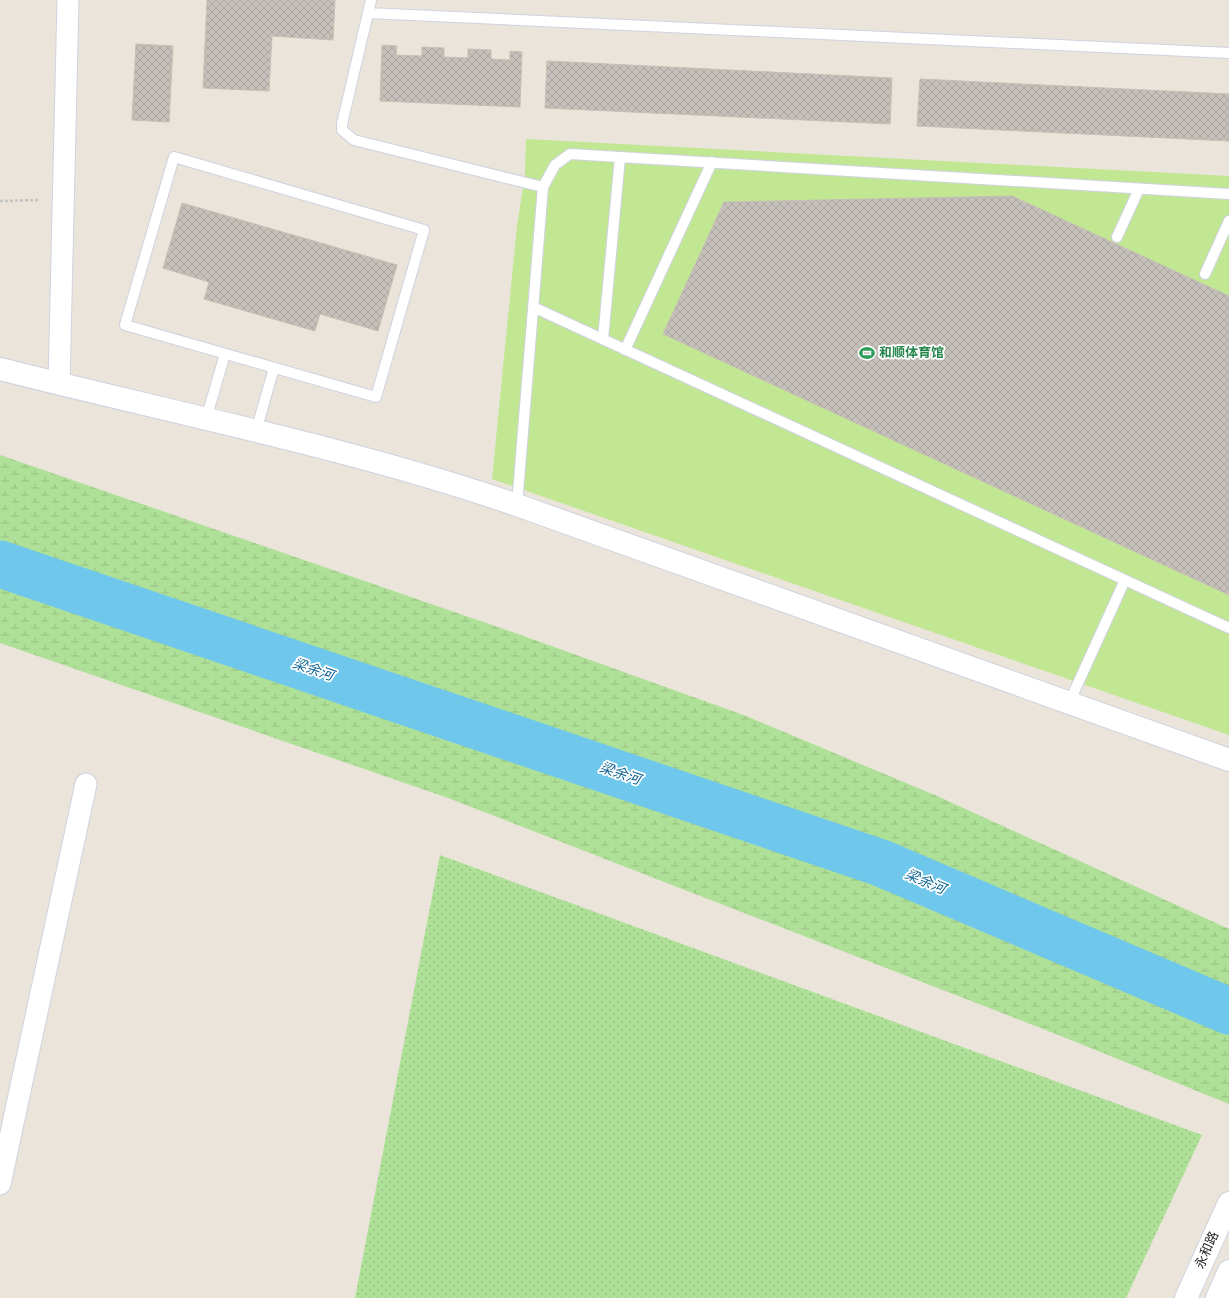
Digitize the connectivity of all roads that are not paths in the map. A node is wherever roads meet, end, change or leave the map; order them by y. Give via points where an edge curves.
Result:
1 (68, 0) edge
2 (372, 0) edge
3 (368, 14) junction
4 (1229, 53) edge
5 (620, 156) junction
6 (712, 162) junction
7 (543, 187) junction
8 (1139, 189) junction
9 (1229, 194) edge
10 (1229, 221) edge
11 (1117, 236) dead end
12 (1205, 274) dead end
13 (533, 307) junction
14 (603, 339) junction
15 (625, 350) junction
16 (225, 354) junction
17 (274, 368) junction
18 (0, 369) edge
19 (59, 384) junction
20 (206, 419) junction
21 (256, 431) junction
22 (517, 505) junction
23 (1126, 580) junction
24 (1229, 628) edge
25 (1069, 703) junction
26 (1229, 760) edge
27 (86, 784) dead end
28 (0, 1184) edge
29 (1229, 1203) edge
30 (1229, 1271) edge
31 (1186, 1298) edge
32 (1217, 1298) edge

1 - 19 street
2 - 3 lane
3 - 4 lane
3 - 7 lane via 342,130 354,140
5 - 6 lane
5 - 7 lane via 570,154 555,165
5 - 14 lane
6 - 8 lane
6 - 15 lane
7 - 13 lane
8 - 9 lane
8 - 11 lane
10 - 12 lane
13 - 14 lane
13 - 22 lane
14 - 15 lane
15 - 23 lane
16 - 17 lane
16 - 17 lane via 125,325 174,157 424,230 376,398
16 - 20 lane
17 - 21 lane
18 - 19 main road
19 - 20 main road
20 - 21 main road
21 - 22 main road via 422,474
22 - 25 main road
23 - 24 lane
23 - 25 lane
25 - 26 main road
27 - 28 street
29 - 31 main road, 永和路
30 - 32 main road

